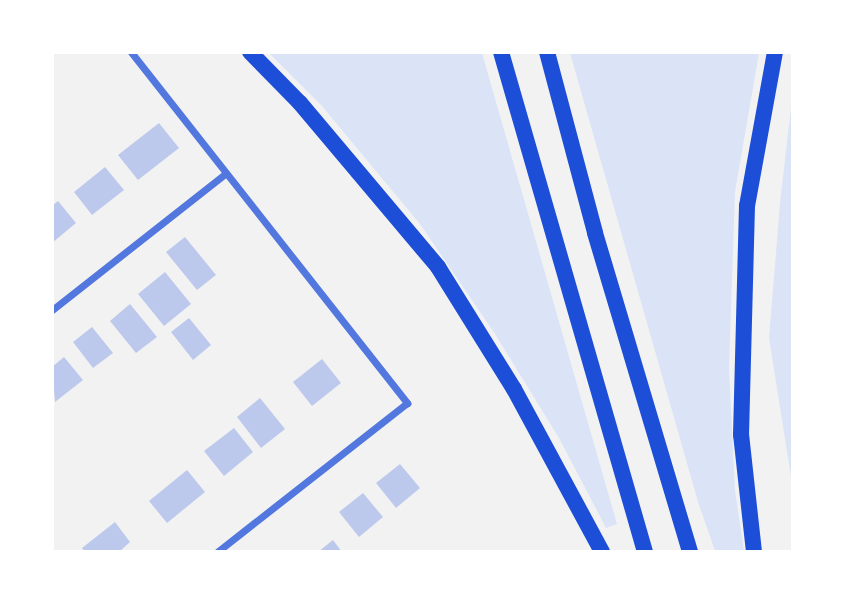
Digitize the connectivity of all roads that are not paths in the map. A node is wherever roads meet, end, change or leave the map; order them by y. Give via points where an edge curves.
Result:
1 (131, 52) edge
2 (250, 52) edge
3 (501, 52) edge
4 (547, 52) edge
5 (775, 52) edge
6 (225, 174) junction
7 (52, 310) edge
8 (217, 551) edge
9 (602, 551) edge
10 (645, 551) edge
11 (690, 551) edge
12 (754, 551) edge

1 - 6 street
2 - 9 highway via 300,103 438,267 514,388
3 - 10 highway
4 - 11 highway
5 - 12 highway via 747,206 741,435
6 - 7 street
6 - 8 street via 407,403

